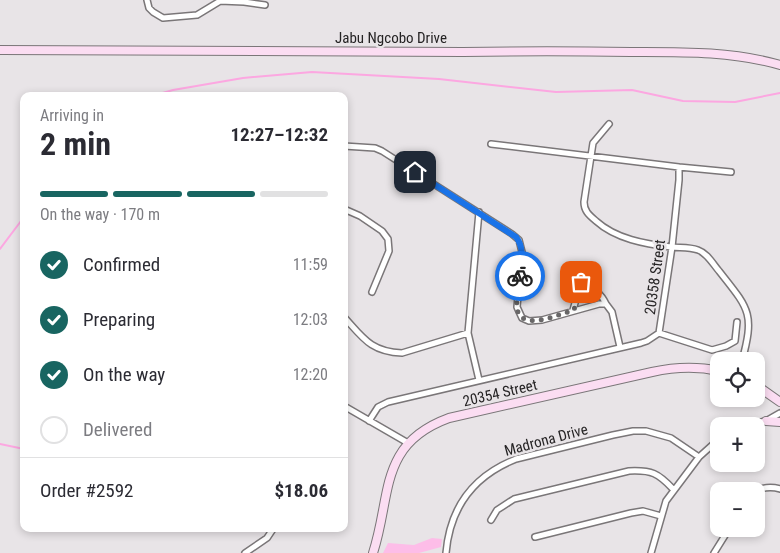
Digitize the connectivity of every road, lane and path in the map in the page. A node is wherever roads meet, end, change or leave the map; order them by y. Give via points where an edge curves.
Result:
1 (147, 0) edge
2 (265, 6) dead end
3 (0, 50) edge
4 (780, 65) edge
5 (609, 124) dead end
6 (491, 144) dead end
7 (348, 146) edge
8 (590, 156) junction
9 (679, 166) junction
10 (732, 172) dead end
11 (348, 212) edge
12 (479, 212) junction
13 (672, 247) junction
14 (372, 292) dead end
15 (606, 304) junction
16 (574, 310) junction
17 (348, 321) edge
18 (737, 322) dead end
19 (468, 333) junction
20 (659, 333) junction
21 (620, 347) junction
22 (744, 352) edge
23 (710, 370) edge
24 (479, 380) junction
25 (765, 391) edge
26 (780, 402) edge
27 (348, 408) edge
28 (780, 412) edge
29 (369, 421) junction
30 (766, 421) joint
31 (780, 422) edge
32 (408, 444) junction
33 (710, 447) edge
34 (699, 457) junction
35 (765, 488) edge
36 (673, 489) junction
37 (780, 489) edge
38 (661, 516) junction
39 (490, 520) dead end
40 (271, 532) edge
41 (535, 537) dead end
42 (724, 537) edge
43 (245, 553) edge
44 (373, 553) edge
45 (446, 553) edge
46 (651, 553) edge
47 (714, 553) edge

1 - 2 street via 149,8 163,18 197,15 220,1
3 - 4 main road, Jabu Ngcobo Drive via 680,52 744,56
5 - 8 street via 593,143
6 - 8 street
7 - 12 street via 375,148
8 - 9 street
8 - 13 street via 584,202 586,212 600,225 628,239
9 - 10 street
9 - 13 street, 20358 Street
11 - 14 street via 382,231 390,244
12 - 16 street via 512,234 520,244 517,307 522,318 542,320
12 - 19 street
13 - 20 street, 20358 Street
13 - 22 street via 702,252 743,302 749,327
15 - 16 street
15 - 16 street via 600,295 581,282
15 - 21 street via 612,312
17 - 19 street via 373,347 402,353
18 - 20 street via 736,339 712,350
19 - 24 street
20 - 21 street, 20358 Street via 648,342
21 - 24 street, 20358 Street
23 - 32 main road, 20354 Street via 674,368 449,418 433,424
24 - 29 street, 20358 Street via 388,402 378,407
25 - 26 main road
27 - 29 street
28 - 30 street
29 - 32 street
30 - 31 main road
32 - 44 main road, 20354 Street via 392,468
33 - 34 street
34 - 36 street
34 - 45 street, Madrona Drive via 671,438 633,431 502,464 485,475 464,497 451,524
35 - 37 street
36 - 38 street
36 - 39 street via 656,474 643,470 629,472 514,499 497,510
38 - 41 street via 643,511
38 - 46 street
40 - 43 street
42 - 47 street

